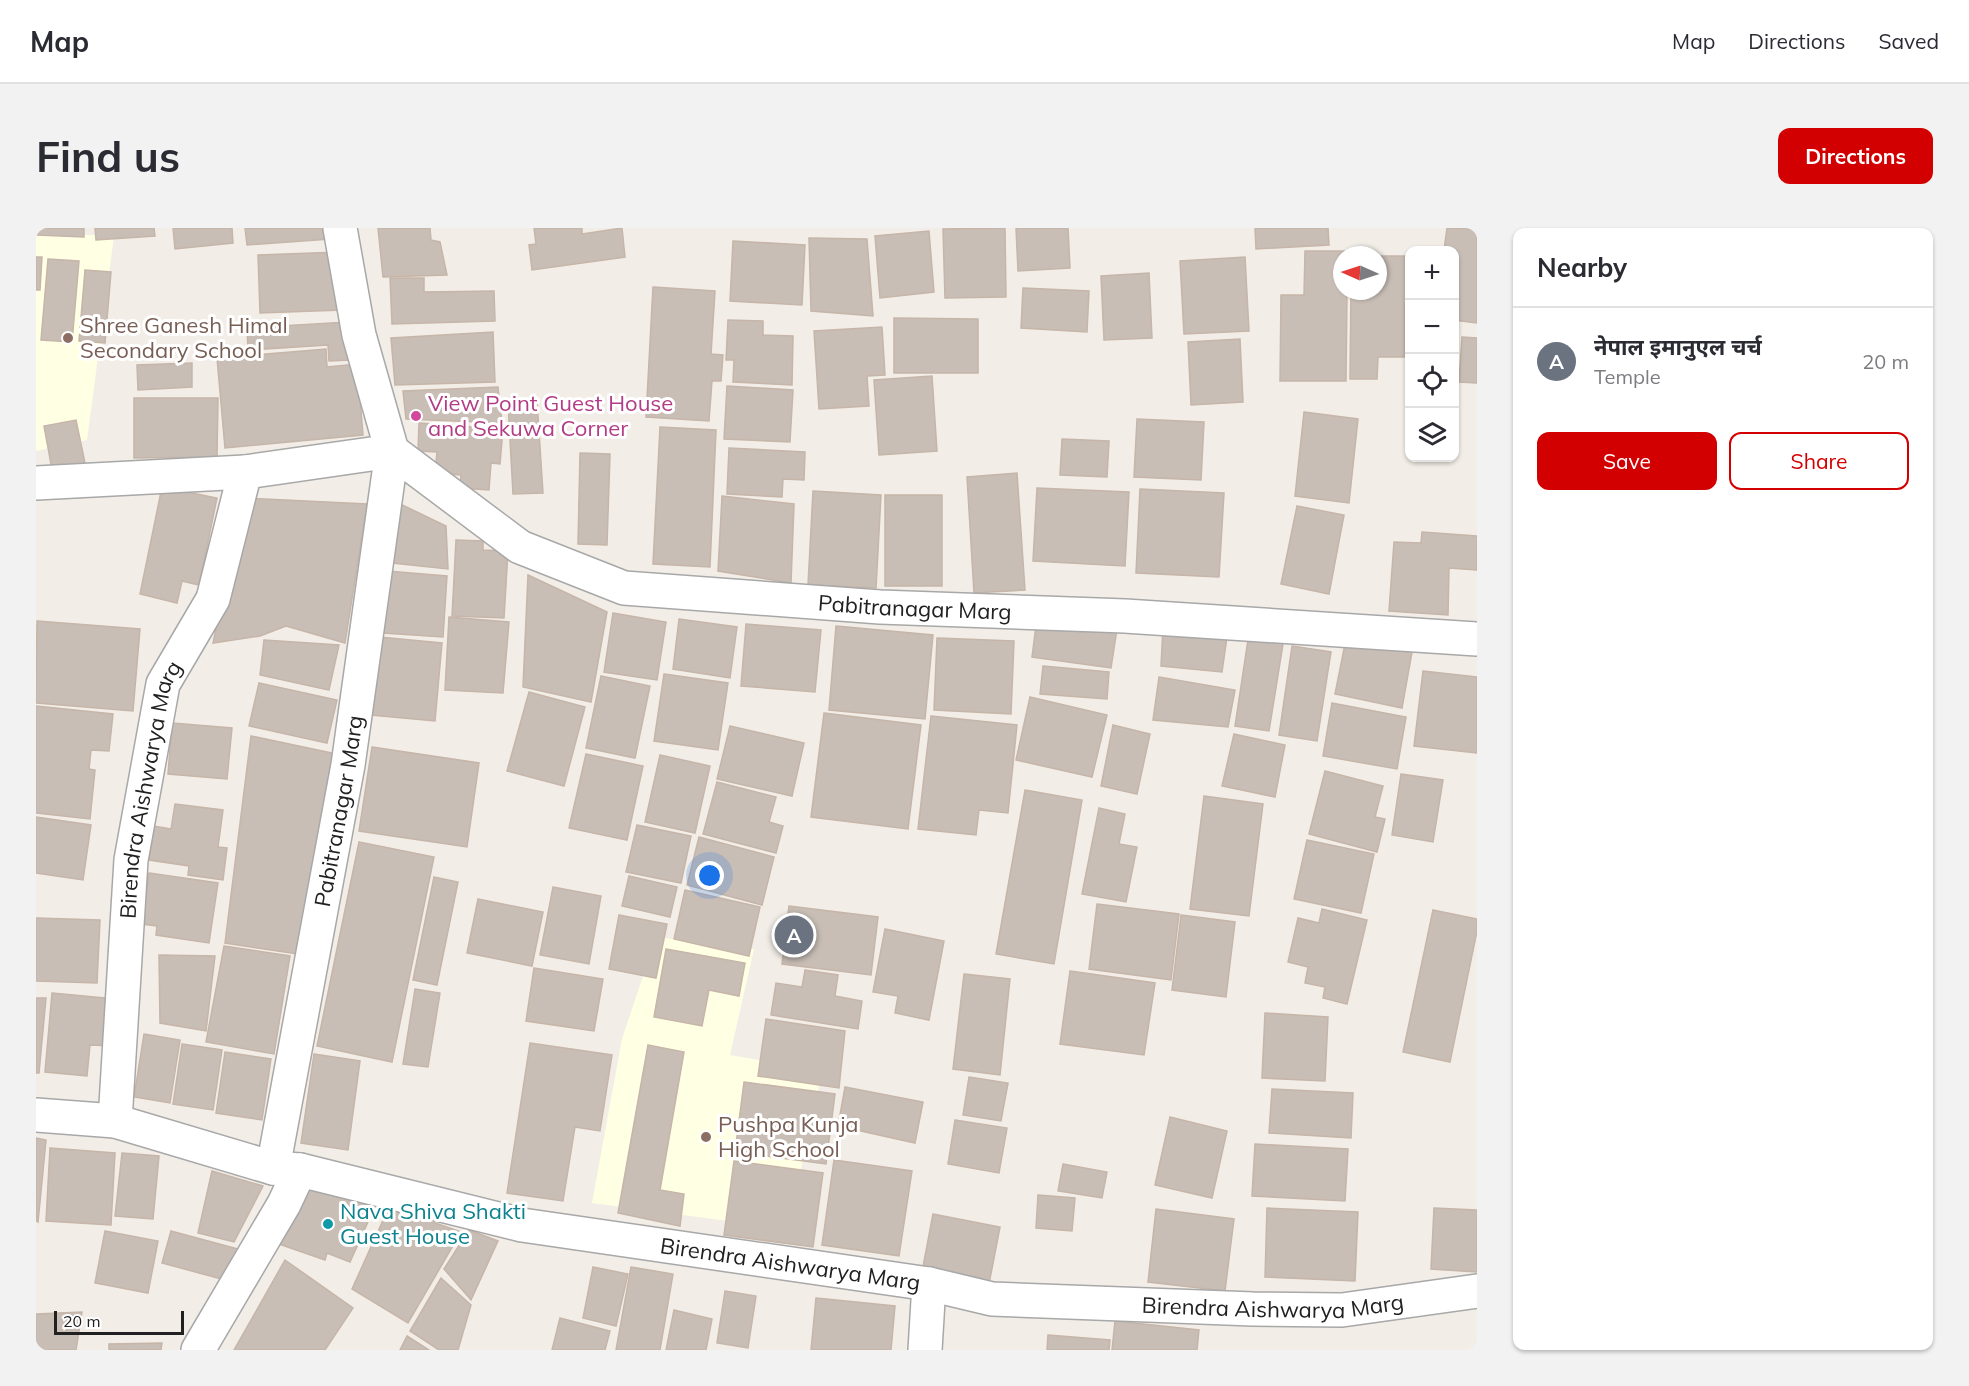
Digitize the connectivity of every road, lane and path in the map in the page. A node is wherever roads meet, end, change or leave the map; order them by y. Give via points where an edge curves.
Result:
1 (340, 228) edge
2 (392, 451) junction
3 (245, 472) junction
4 (36, 483) edge
5 (1477, 639) edge
6 (36, 1115) edge
7 (115, 1121) junction
8 (286, 1169) junction
9 (929, 1284) junction
10 (1477, 1291) edge
11 (198, 1350) edge
12 (925, 1350) edge

1 - 2 street via 359,335
2 - 3 street
2 - 5 street, Pabitranagar Marg via 520,547 624,588 880,607 1125,616
2 - 8 street, Pabitranagar Marg
3 - 4 street
3 - 7 street, Birendra Aishwarya Marg via 213,599 163,684 130,860
6 - 7 street, Birendra Aishwarya Marg
7 - 8 street, Birendra Aishwarya Marg
8 - 9 street, Birendra Aishwarya Marg via 522,1225
8 - 11 street, Pabitranagar Marg via 284,1204
9 - 10 street, Birendra Aishwarya Marg via 992,1299 1342,1311
9 - 12 street

